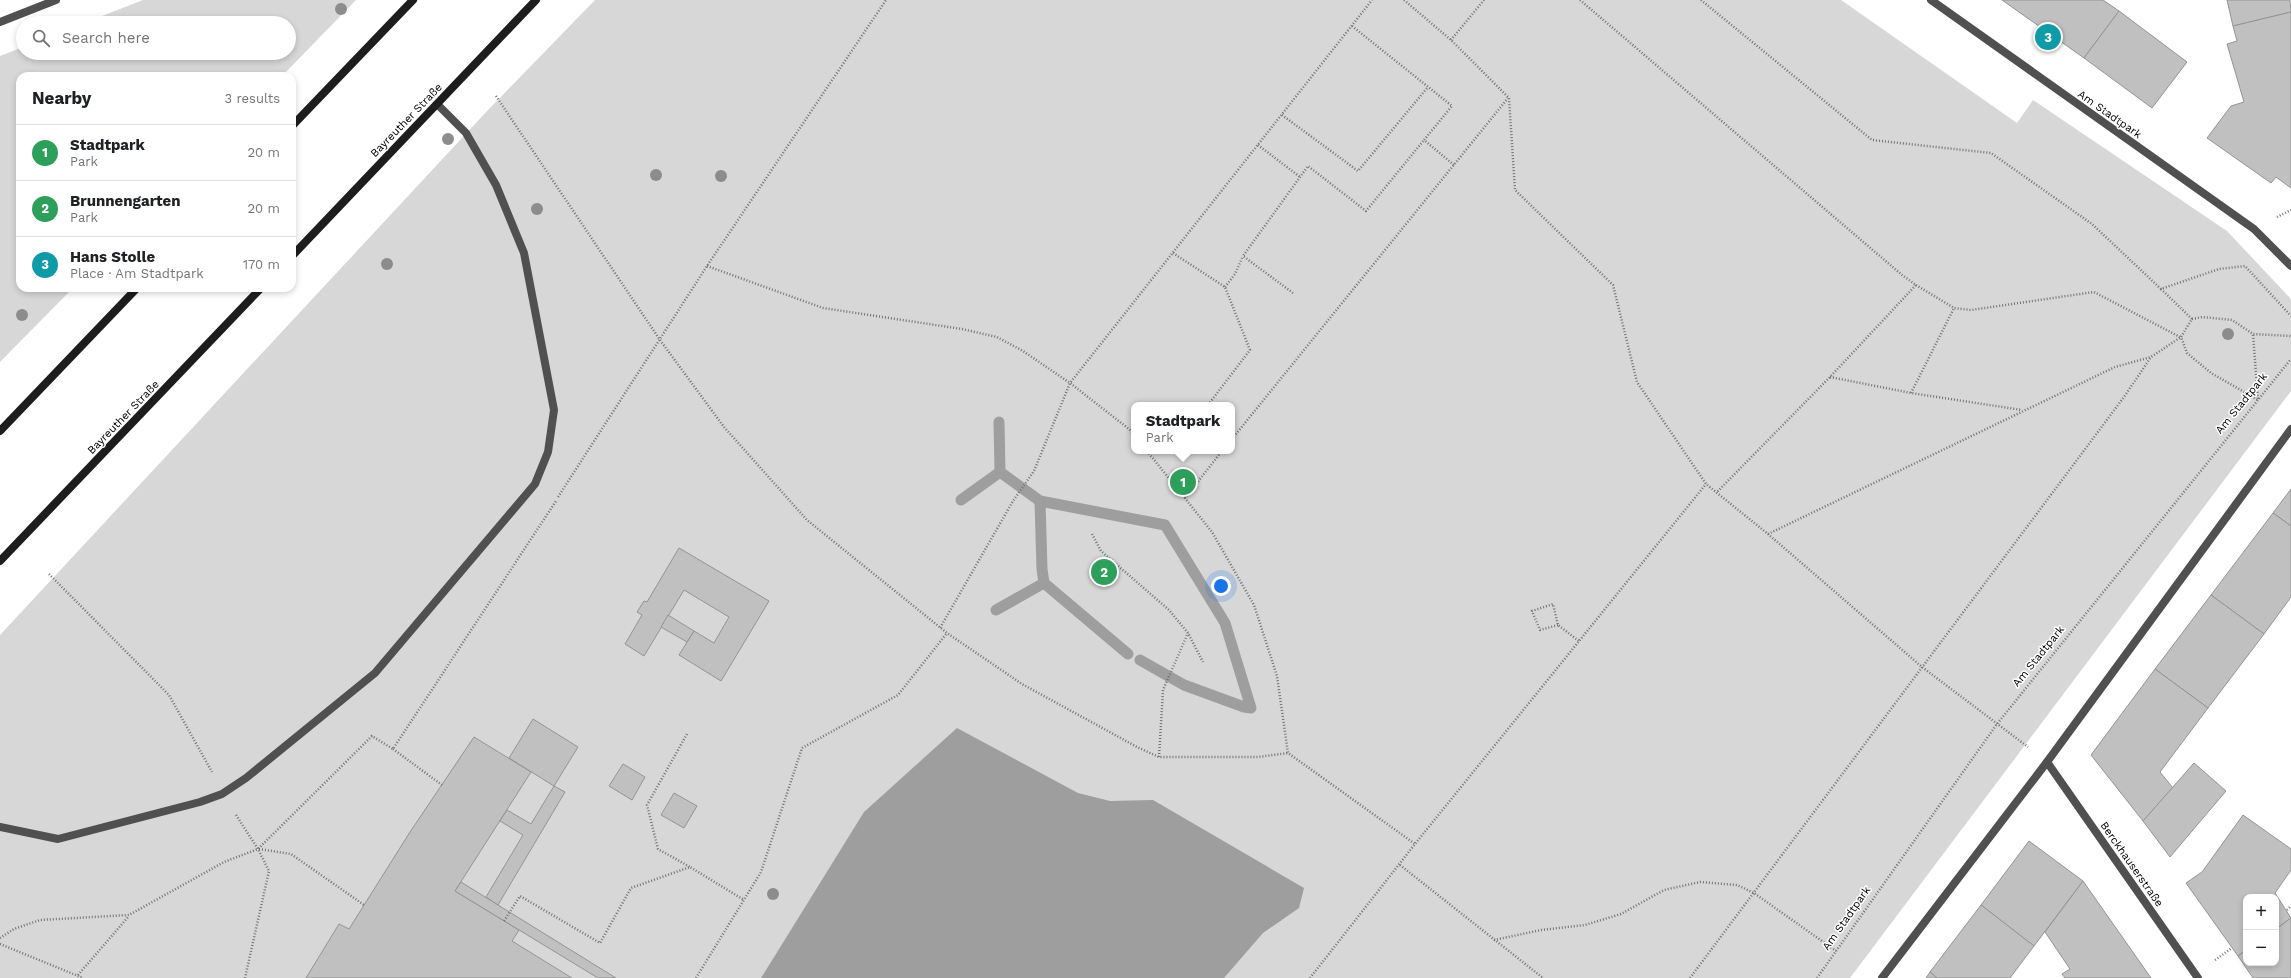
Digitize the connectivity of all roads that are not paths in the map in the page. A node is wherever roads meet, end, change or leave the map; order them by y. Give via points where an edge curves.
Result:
1 (56, 0) edge
2 (413, 0) edge
3 (536, 0) edge
4 (1931, 0) edge
5 (0, 22) edge
6 (437, 104) junction
7 (296, 122) edge
8 (296, 252) edge
9 (2291, 266) edge
10 (133, 292) edge
11 (257, 292) edge
12 (2291, 429) edge
13 (0, 431) edge
14 (0, 561) edge
15 (2047, 762) junction
16 (0, 827) edge
17 (1882, 978) edge
18 (2198, 978) edge

1 - 5 street
2 - 7 main road
3 - 6 main road, Bayreuther Straße
4 - 9 street, Am Stadtpark via 2254,229
6 - 8 main road, Bayreuther Straße
6 - 16 street via 466,133 496,185 524,253 554,410 548,452 535,484 375,673 246,778 222,794 58,839
10 - 13 main road
11 - 14 main road, Bayreuther Straße
12 - 15 street
15 - 17 street
15 - 18 street, Berckhauserstraße

